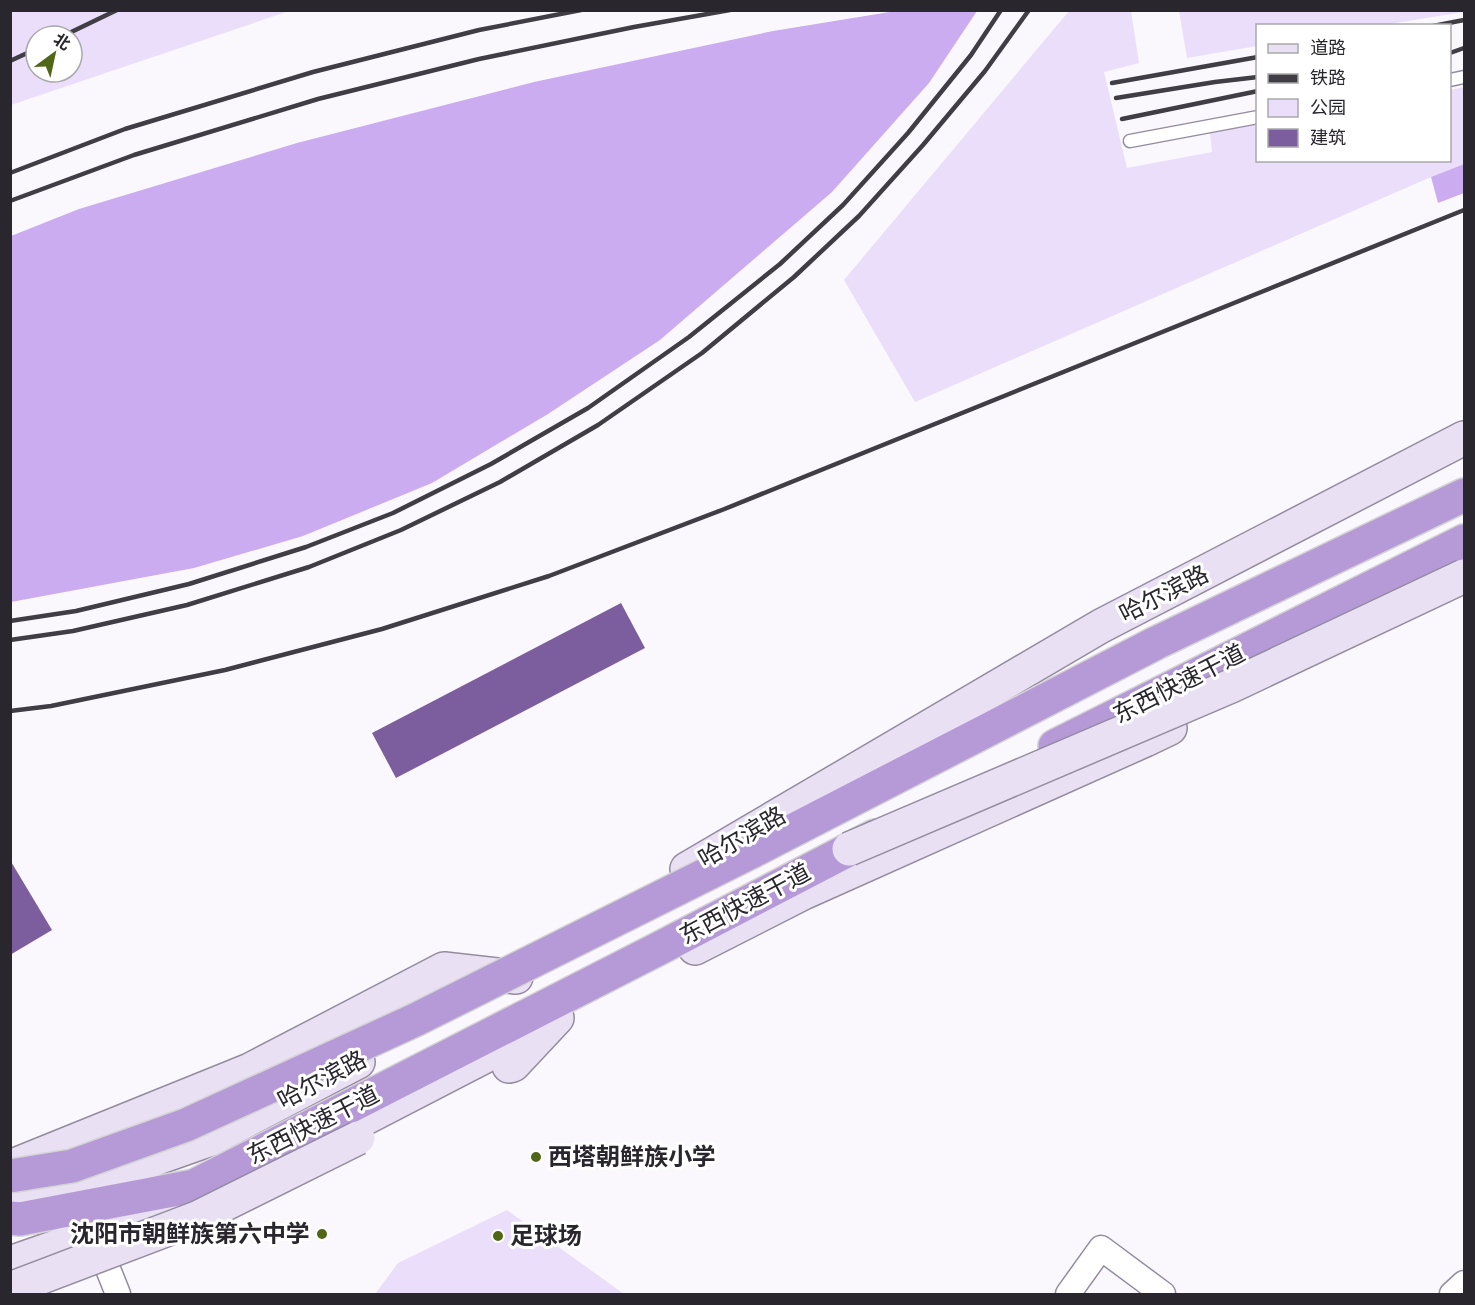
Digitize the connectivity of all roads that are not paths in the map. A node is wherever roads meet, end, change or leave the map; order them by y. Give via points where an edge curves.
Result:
1 (1256, 117) edge
2 (1130, 141) dead end
3 (1464, 438) edge
4 (1464, 460) edge
5 (1464, 495) edge
6 (1464, 541) edge
7 (1464, 570) edge
8 (1464, 576) edge
9 (849, 849) junction
10 (751, 852) junction
11 (516, 977) junction
12 (557, 1018) junction
13 (10, 1167) edge
14 (10, 1176) edge
15 (10, 1210) edge
16 (10, 1218) edge
17 (93, 1234) junction
18 (10, 1263) edge
19 (1464, 1283) edge
20 (10, 1288) edge
21 (118, 1294) edge
22 (1068, 1294) edge
23 (1163, 1294) edge
24 (1452, 1294) edge

1 - 2 lane
3 - 11 main road, 哈尔滨路 via 1101,626 694,865
4 - 10 main road via 1197,585
5 - 10 highway, 东西快速干道 via 1156,643
6 - 9 highway, 东西快速干道, bridge
7 - 12 main road via 1338,645 1145,741 803,893
8 - 9 main road, bridge via 1231,686
9 - 16 highway, 东西快速干道 via 194,1186
10 - 14 highway, 东西快速干道, bridge via 415,1020 186,1125 72,1166
11 - 13 main road via 444,969 250,1070
11 - 15 main road, 哈尔滨路 via 211,1139
12 - 17 main road via 241,1182
12 - 20 main road, bridge via 513,1065 197,1218
17 - 18 main road
17 - 21 street
19 - 24 street
22 - 23 street via 1101,1248

